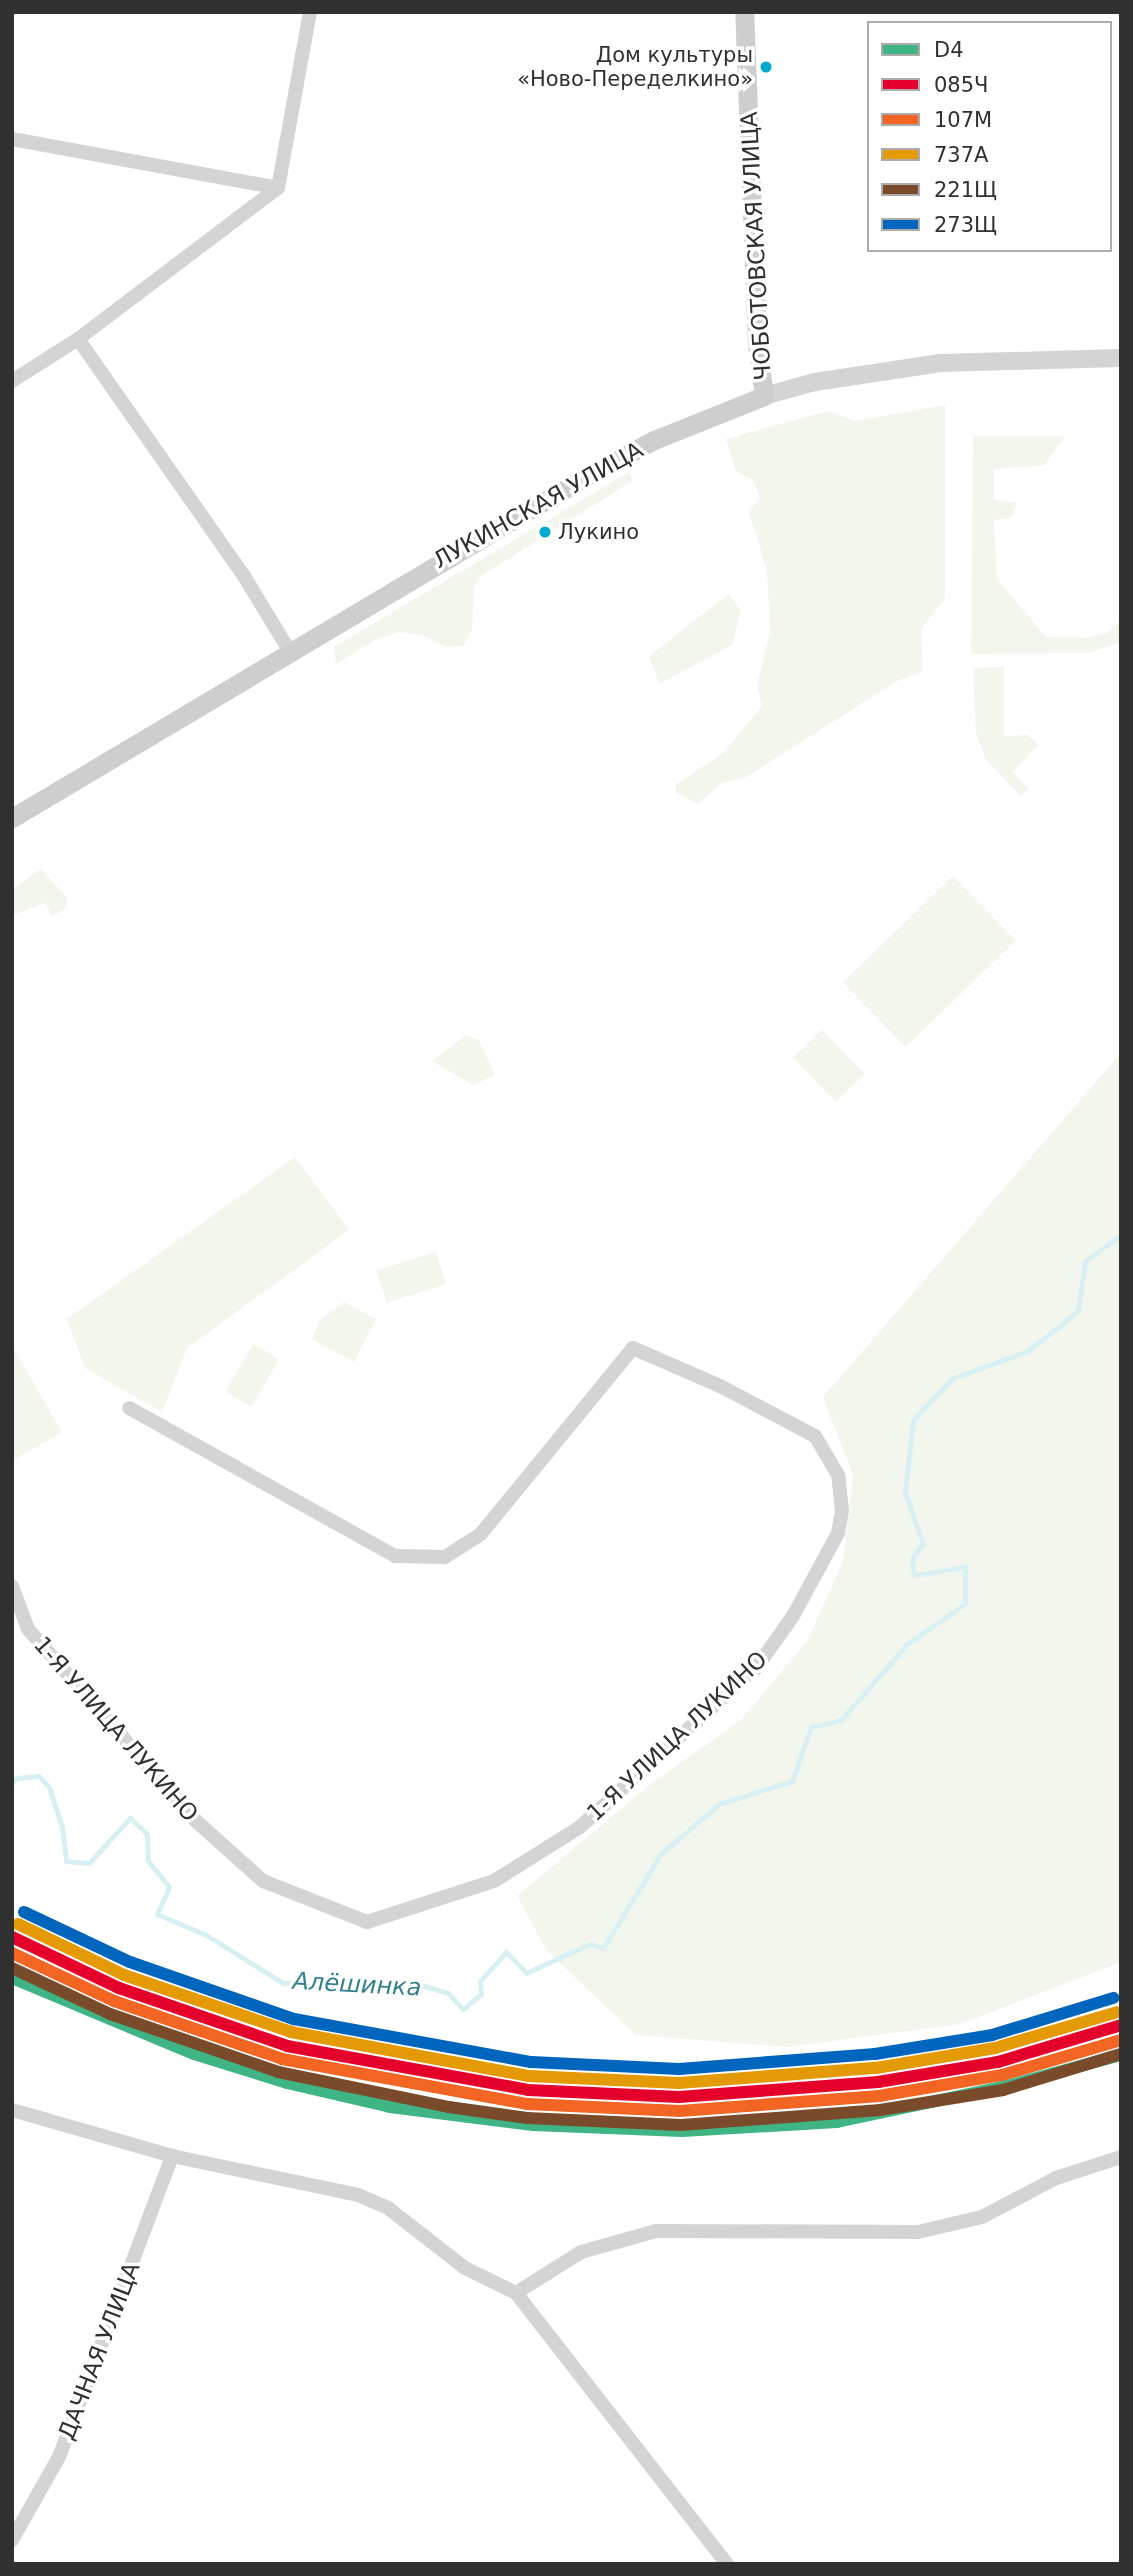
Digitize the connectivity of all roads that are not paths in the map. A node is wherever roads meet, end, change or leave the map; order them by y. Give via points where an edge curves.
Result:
1 (310, 12) edge
2 (744, 12) edge
3 (12, 139) edge
4 (278, 188) junction
5 (78, 339) junction
6 (1121, 358) edge
7 (12, 381) edge
8 (764, 396) junction
9 (289, 650) junction
10 (12, 818) edge
11 (128, 1408) dead end
12 (12, 1586) edge
13 (12, 2110) edge
14 (172, 2156) junction
15 (1121, 2157) edge
16 (516, 2294) junction
17 (12, 2540) edge
18 (727, 2564) edge

1 - 4 street
2 - 8 main road, ЧОБОТОВСКАЯ УЛИЦА
3 - 4 street
4 - 5 street
5 - 7 street
5 - 9 street via 244,576
6 - 8 street, ЛУКИНСКАЯ УЛИЦА via 941,363 815,382
8 - 9 main road, ЛУКИНСКАЯ УЛИЦА via 654,440
9 - 10 main road, ЛУКИНСКАЯ УЛИЦА
11 - 12 street, 1-Я УЛИЦА ЛУКИНО via 395,1556 445,1557 481,1534 633,1348 816,1436 838,1475 842,1511 838,1533 793,1616 756,1668 580,1827 494,1881 368,1922 263,1881 195,1821 28,1629
13 - 14 street
14 - 16 street via 358,2195 388,2208 465,2268
14 - 17 street, ДАЧНАЯ УЛИЦА via 59,2457
15 - 16 street via 1056,2178 982,2217 918,2232 656,2231 581,2252
16 - 18 street

